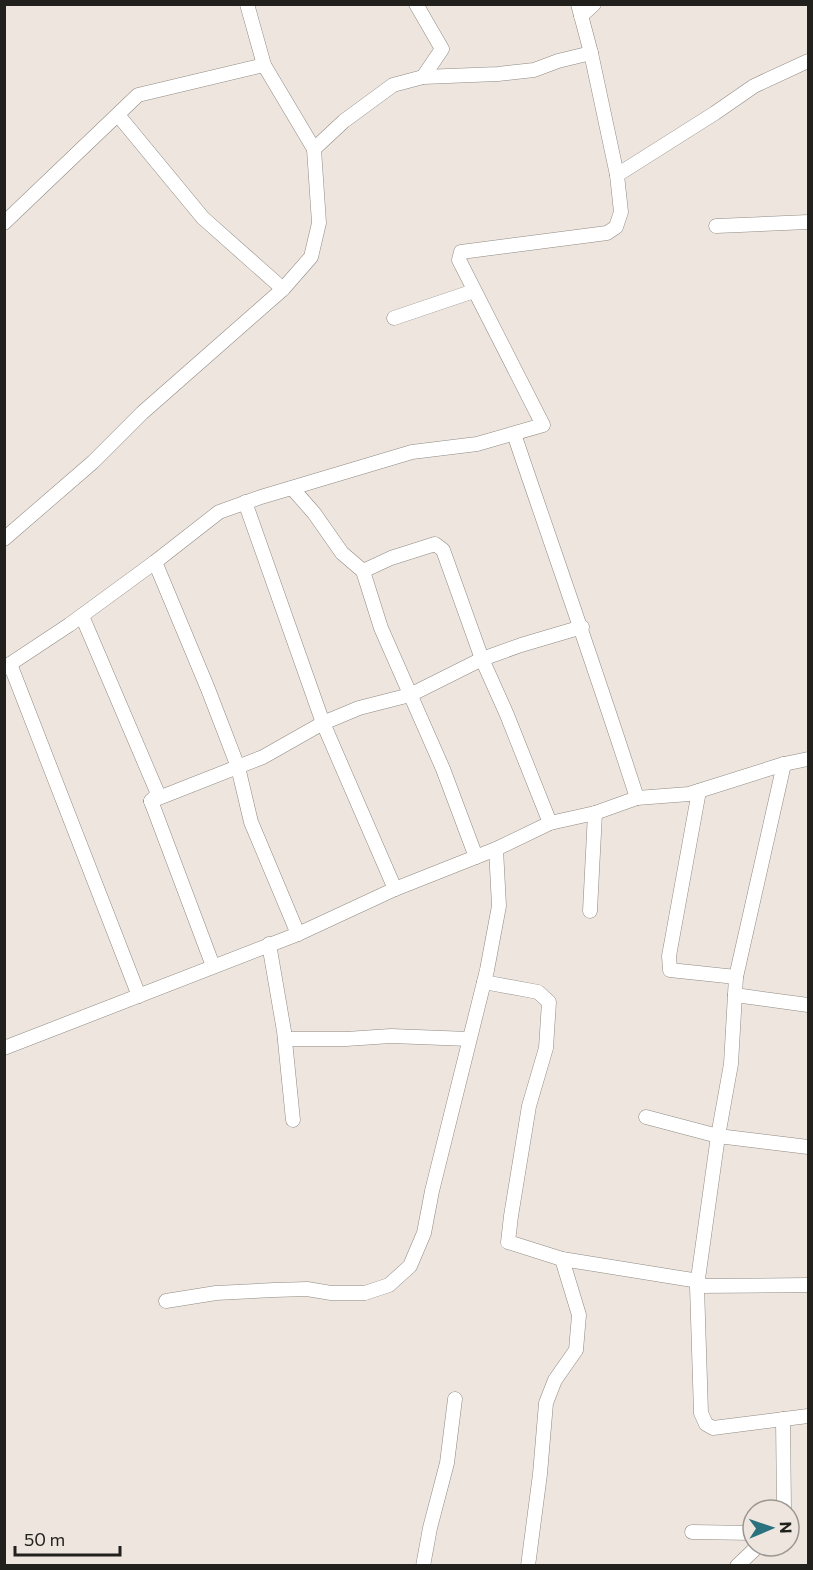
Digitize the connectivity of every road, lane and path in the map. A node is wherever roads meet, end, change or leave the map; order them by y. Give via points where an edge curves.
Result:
1 (247, 4) edge
2 (416, 4) edge
3 (594, 4) edge
4 (579, 10) edge
5 (591, 53) junction
6 (808, 61) edge
7 (264, 64) junction
8 (423, 77) junction
9 (118, 115) junction
10 (314, 149) junction
11 (617, 175) junction
12 (808, 222) edge
13 (4, 223) edge
14 (716, 226) dead end
15 (283, 289) junction
16 (474, 291) junction
17 (394, 318) dead end
18 (514, 434) junction
19 (292, 488) junction
20 (245, 502) junction
21 (4, 539) edge
22 (155, 562) junction
23 (363, 572) junction
24 (82, 616) junction
25 (582, 627) junction
26 (482, 660) junction
27 (8, 666) edge
28 (410, 695) junction
29 (323, 723) junction
30 (808, 759) edge
31 (784, 764) junction
32 (238, 767) junction
33 (699, 791) junction
34 (638, 798) junction
35 (151, 801) junction
36 (595, 813) junction
37 (550, 823) junction
38 (496, 849) junction
39 (476, 857) junction
40 (395, 889) junction
41 (590, 910) dead end
42 (298, 934) junction
43 (270, 944) junction
44 (213, 966) junction
45 (736, 977) junction
46 (484, 982) junction
47 (735, 995) junction
48 (139, 996) junction
49 (808, 1005) edge
50 (285, 1039) junction
51 (469, 1039) junction
52 (4, 1048) edge
53 (646, 1117) dead end
54 (293, 1119) dead end
55 (718, 1136) junction
56 (808, 1147) edge
57 (562, 1259) junction
58 (698, 1283) junction
59 (808, 1285) edge
60 (166, 1301) dead end
61 (455, 1399) dead end
62 (808, 1416) edge
63 (783, 1419) junction
64 (784, 1498) edge
65 (692, 1532) dead end
66 (741, 1533) edge
67 (423, 1566) edge
68 (528, 1566) edge

1 - 7 street
2 - 8 street via 442,49
3 - 4 street
4 - 5 street
5 - 8 street via 534,70
5 - 11 street
6 - 11 street via 754,86
7 - 9 street via 138,95
7 - 10 street
8 - 10 street via 393,85
9 - 13 street
9 - 15 street via 203,218
10 - 15 street via 319,223 311,257
11 - 16 street via 621,212 616,227 607,233 461,252 459,260
12 - 14 street
15 - 21 street
16 - 17 street
16 - 18 street via 543,425
18 - 19 street via 477,444 412,452
18 - 25 street
19 - 20 street
19 - 23 street via 342,553
20 - 22 street via 219,512
20 - 29 street
22 - 24 street
22 - 32 street
23 - 26 street via 435,544 443,550
23 - 28 street via 381,628
24 - 27 street
24 - 35 street via 158,794
25 - 26 street
25 - 34 street
26 - 28 street
26 - 37 street
27 - 48 street
28 - 29 street via 359,708
28 - 39 street
29 - 32 street
29 - 40 street
30 - 31 street
31 - 33 street
31 - 45 street
32 - 35 street
32 - 42 street via 252,822
33 - 34 street
33 - 45 street via 669,956 670,969
34 - 36 street
35 - 44 street
36 - 37 street
36 - 41 street
37 - 38 street
38 - 39 street
38 - 46 street via 499,906
39 - 40 street
40 - 42 street
42 - 43 street
43 - 44 street
43 - 50 street
44 - 48 street
45 - 47 street
46 - 51 street
46 - 57 street via 538,992 549,1002 546,1048 530,1106 508,1242
47 - 49 street
47 - 55 street via 731,1064
48 - 52 street
50 - 51 street
50 - 54 street
51 - 60 street via 424,1233 410,1266 389,1285 365,1293 274,1290
53 - 55 street
55 - 56 street
55 - 58 street
57 - 58 street
57 - 68 street via 579,1315 576,1350 555,1380 546,1403
58 - 59 street
58 - 63 street via 701,1413 706,1424 713,1428
61 - 67 street via 447,1463
62 - 63 street
63 - 64 street
65 - 66 street

